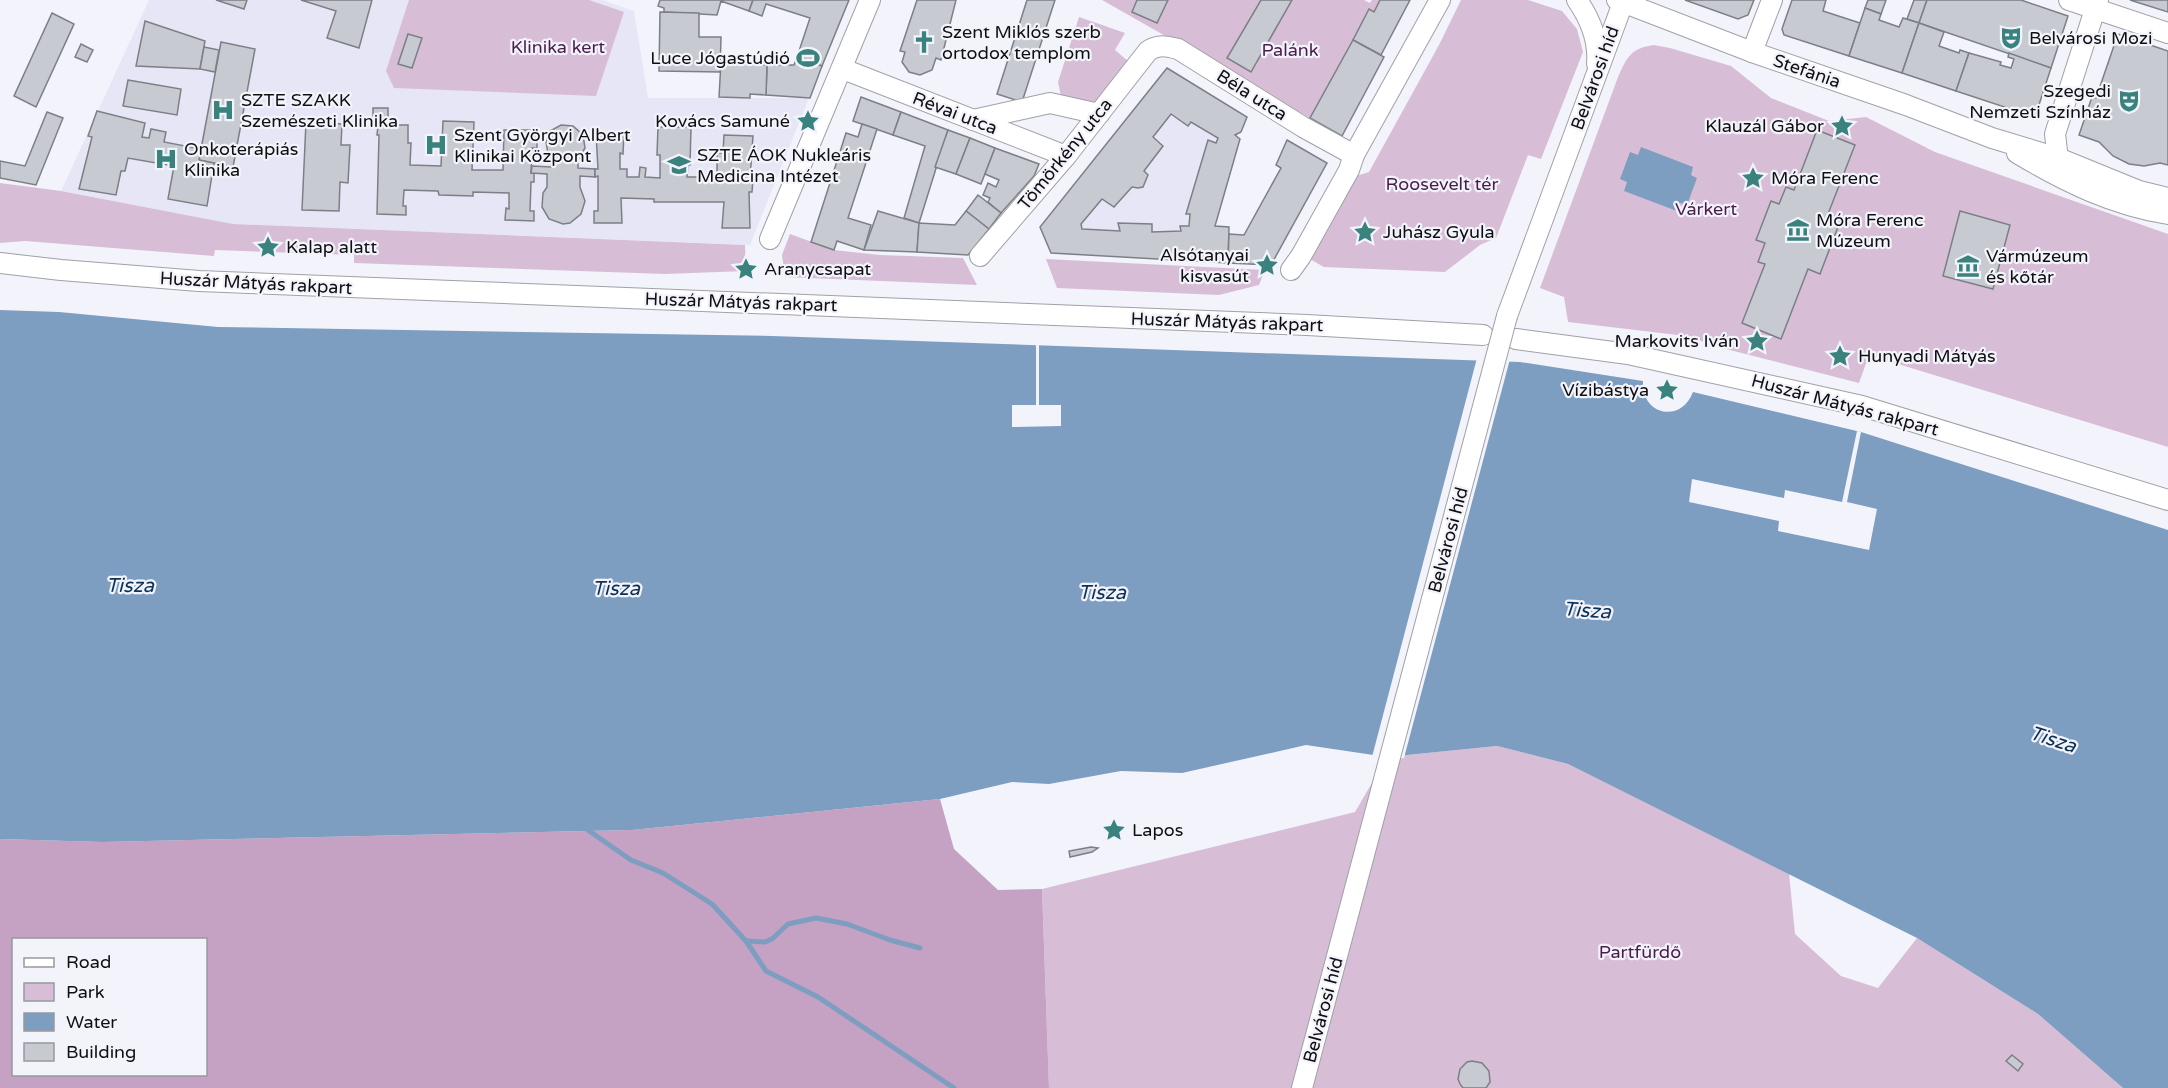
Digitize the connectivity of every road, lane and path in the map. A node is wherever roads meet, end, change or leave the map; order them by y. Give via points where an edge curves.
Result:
1 (870, 0) edge
2 (1440, 0) edge
3 (1577, 0) edge
4 (1772, 0) edge
5 (2069, 0) edge
6 (1621, 1) edge
7 (2096, 5) edge
8 (2168, 33) edge
9 (1148, 51) joint
10 (1752, 52) junction
11 (843, 69) junction
12 (1597, 73) junction
13 (1099, 114) junction
14 (973, 120) junction
15 (1992, 138) junction
16 (2057, 151) dead end
17 (1354, 155) junction
18 (1066, 156) junction
19 (2168, 198) edge
20 (2168, 214) edge
21 (770, 239) dead end
22 (980, 256) dead end
23 (0, 263) edge
24 (1291, 270) dead end
25 (1483, 335) dead end
26 (1516, 339) dead end
27 (2168, 500) edge
28 (1302, 1088) edge

1 - 11 street
2 - 17 street
3 - 12 street via 1594,31
4 - 10 street
5 - 7 street
6 - 10 street, Stefánia
6 - 12 street, Belvárosi híd
7 - 8 street
7 - 16 street via 2055,134
9 - 13 street, Tömörkény utca
9 - 17 street, Béla utca via 1162,45 1178,49
10 - 15 street, Stefánia
11 - 14 street, Révai utca
11 - 21 street
12 - 28 street, Belvárosi híd, bridge via 1507,316
13 - 14 street via 1050,103
13 - 18 street, Tömörkény utca
14 - 18 street, Révai utca
15 - 19 street, Stefánia
15 - 20 street, Stefánia via 2058,178 2136,208
17 - 24 street
18 - 22 street, Tömörkény utca
23 - 25 street, Huszár Mátyás rakpart via 199,281
26 - 27 street, Huszár Mátyás rakpart via 1628,354 1862,406

